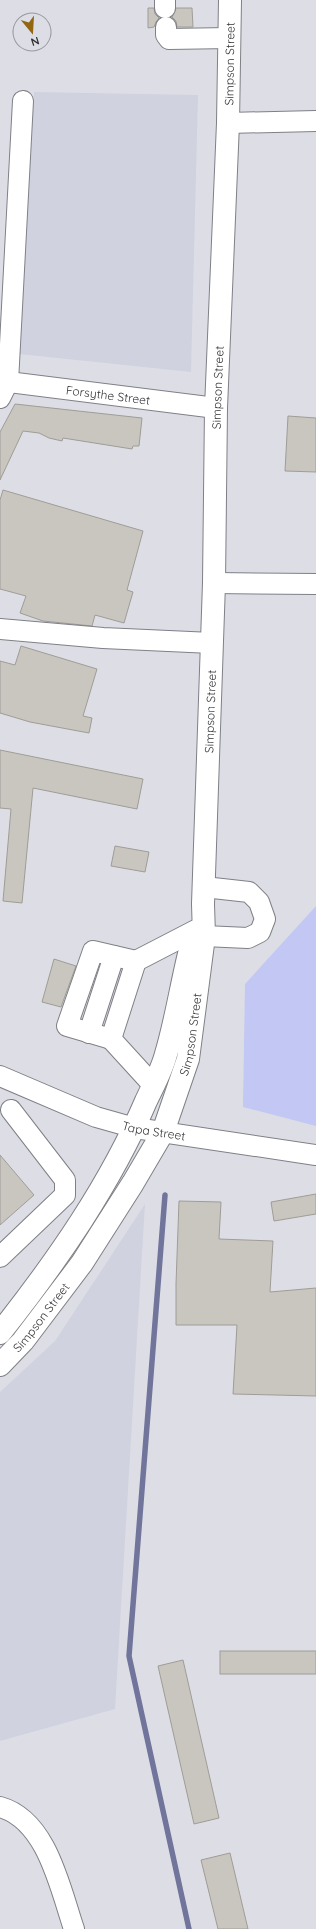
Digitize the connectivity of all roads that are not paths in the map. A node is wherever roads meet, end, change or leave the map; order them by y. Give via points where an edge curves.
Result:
1 (230, 0) edge
2 (166, 12) edge
3 (229, 38) junction
4 (23, 101) dead end
5 (316, 121) edge
6 (228, 123) junction
7 (3, 387) edge
8 (216, 408) junction
9 (214, 583) junction
10 (316, 584) edge
11 (0, 629) edge
12 (212, 643) junction
13 (203, 896) junction
14 (200, 933) junction
15 (136, 961) junction
16 (111, 1039) junction
17 (0, 1076) edge
18 (153, 1086) junction
19 (32, 1090) junction
20 (5, 1114) edge
21 (135, 1128) junction
22 (163, 1132) junction
23 (316, 1155) edge
24 (0, 1257) edge
25 (0, 1333) edge
26 (0, 1365) edge
27 (0, 1807) edge
28 (74, 1929) edge

1 - 3 main road, Simpson Street
2 - 3 street via 166,34 169,39
3 - 6 main road, Simpson Street
4 - 7 street
5 - 6 street
6 - 8 main road, Simpson Street
7 - 8 street, Forsythe Street
8 - 9 main road, Simpson Street
9 - 10 street
9 - 12 main road, Simpson Street
11 - 12 street via 103,638
12 - 13 main road, Simpson Street
13 - 14 main road, Simpson Street
13 - 14 street via 249,892 259,902 265,918 260,932 248,938
14 - 15 street
14 - 18 main road via 184,971 166,1055
14 - 22 main road, Simpson Street via 188,1059
15 - 16 street
15 - 16 street via 93,951 67,1026
16 - 18 street
17 - 19 street, Tapa Street
18 - 21 main road
19 - 20 street
19 - 21 street, Tapa Street via 96,1117
20 - 24 street via 65,1180 65,1195
21 - 22 street, Tapa Street
21 - 25 main road via 104,1184 44,1278
22 - 23 street, Tapa Street
22 - 26 main road, Simpson Street via 82,1263 23,1341
27 - 28 street via 12,1810 30,1825 49,1855

